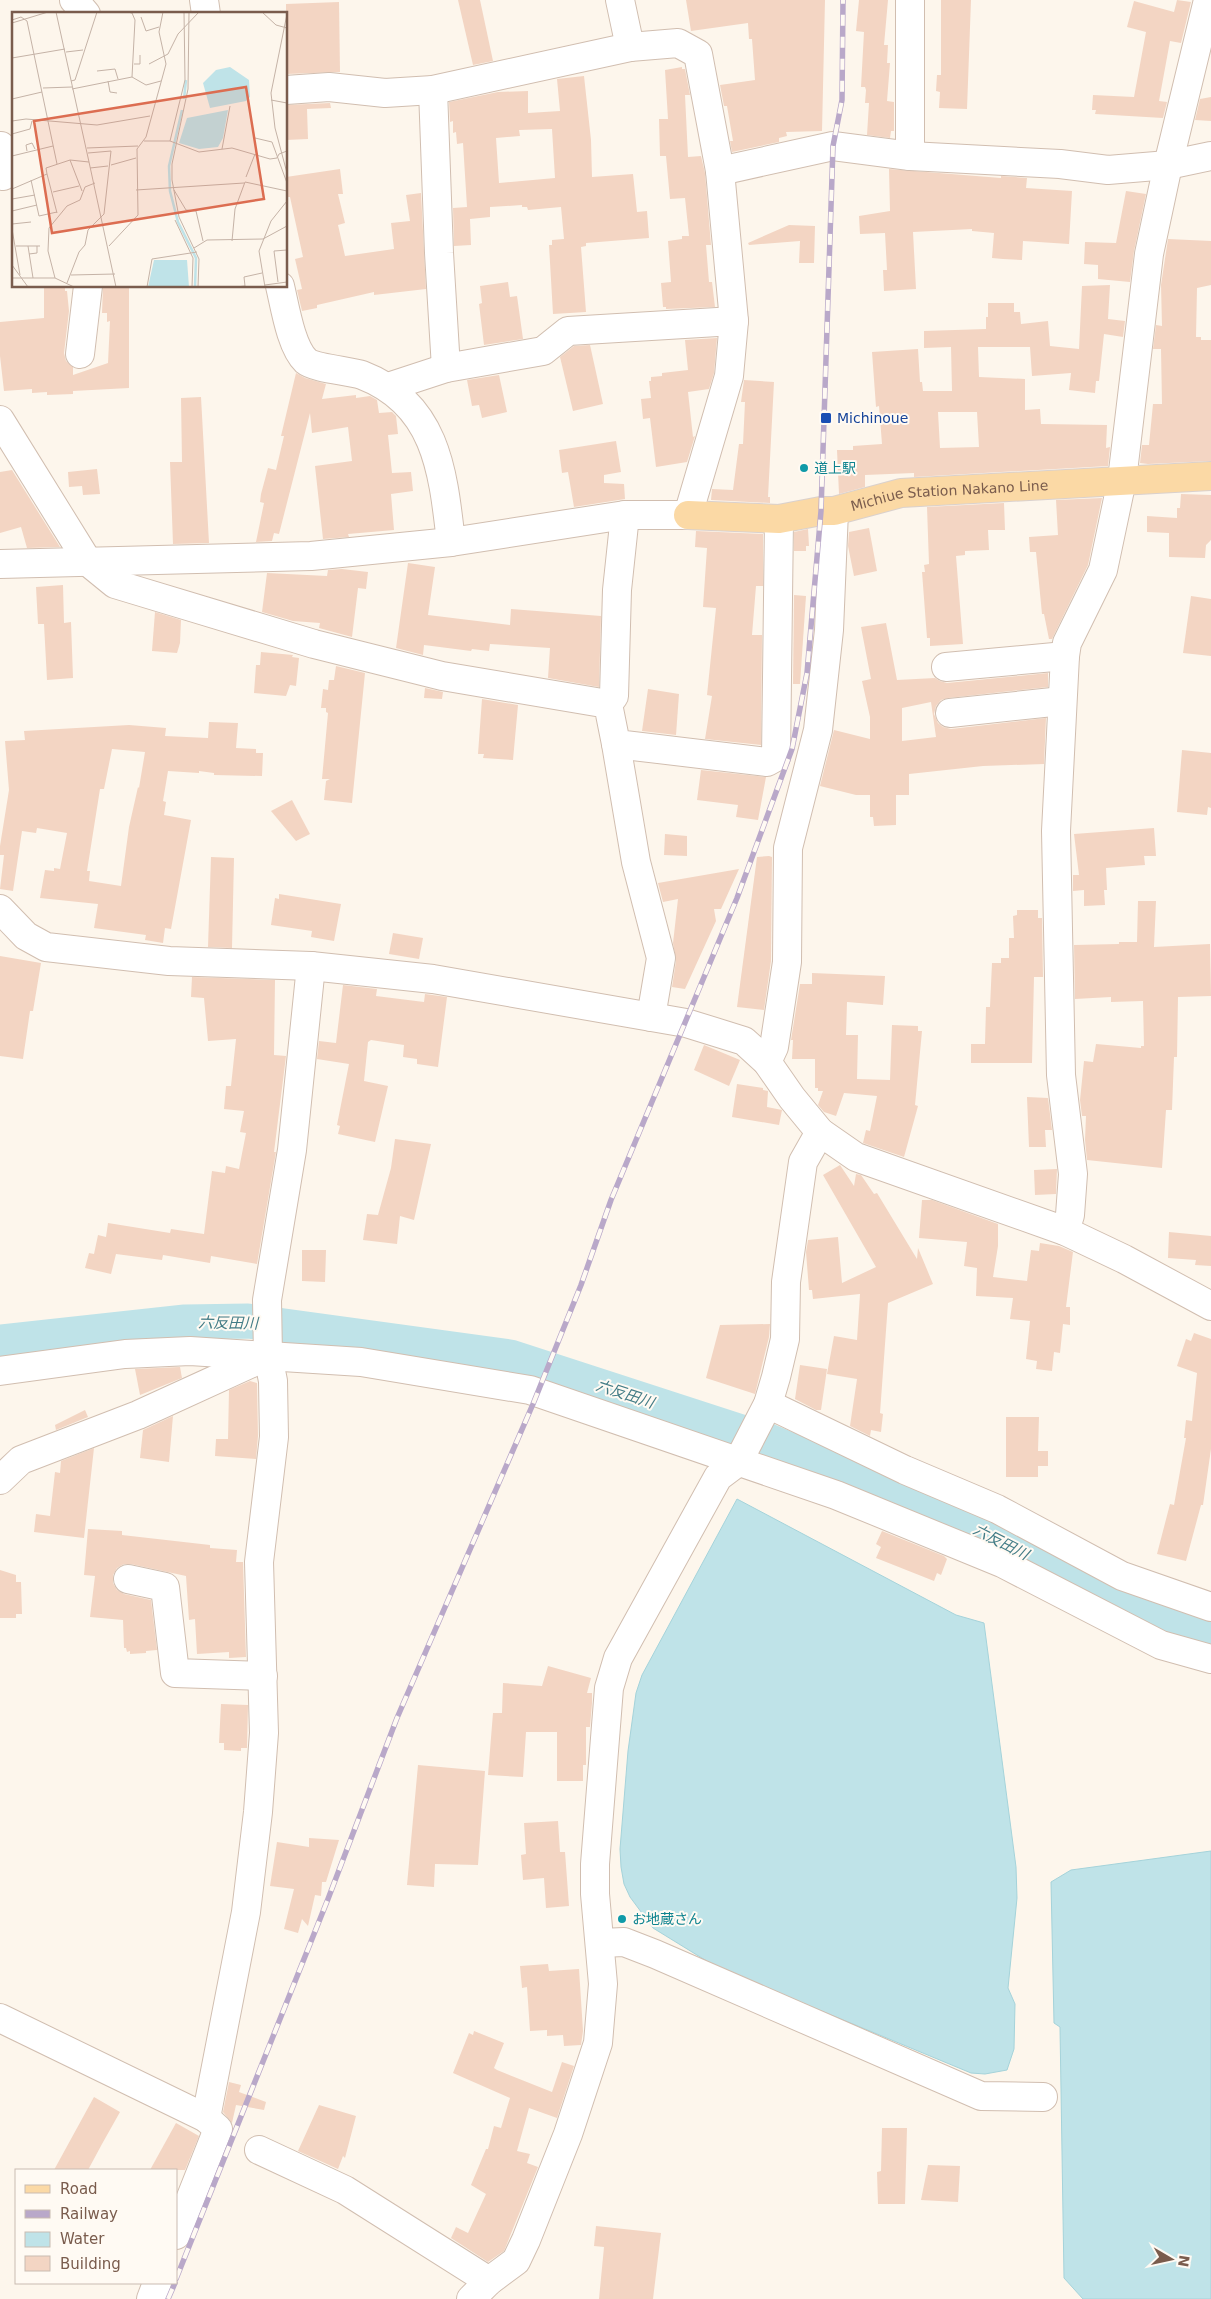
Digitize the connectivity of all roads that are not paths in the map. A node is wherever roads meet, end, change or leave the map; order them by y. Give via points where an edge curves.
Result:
1 (74, 0) edge
2 (620, 0) edge
3 (910, 0) edge
4 (1208, 0) edge
5 (84, 12) edge
6 (630, 47) junction
7 (288, 90) edge
8 (433, 90) junction
9 (5, 144) edge
10 (910, 156) junction
11 (1211, 156) edge
12 (1168, 165) junction
13 (720, 171) junction
14 (4, 176) dead end
15 (88, 288) edge
16 (281, 288) edge
17 (734, 321) junction
18 (80, 354) dead end
19 (446, 368) junction
20 (388, 387) junction
21 (0, 420) edge
22 (1211, 476) edge
23 (1122, 480) junction
24 (834, 511) junction
25 (625, 515) junction
26 (688, 516) junction
27 (779, 519) junction
28 (451, 542) junction
29 (88, 562) junction
30 (0, 564) edge
31 (1065, 656) junction
32 (946, 667) dead end
33 (1062, 701) junction
34 (608, 704) junction
35 (950, 713) dead end
36 (616, 744) junction
37 (0, 909) edge
38 (311, 966) junction
39 (651, 1017) junction
40 (767, 1062) junction
41 (820, 1132) junction
42 (1065, 1231) junction
43 (1211, 1306) edge
44 (268, 1356) junction
45 (0, 1371) edge
46 (766, 1408) junction
47 (740, 1458) junction
48 (0, 1480) edge
49 (128, 1579) dead end
50 (1211, 1607) edge
51 (1211, 1659) edge
52 (263, 1676) junction
53 (601, 1943) junction
54 (0, 2018) edge
55 (1043, 2097) dead end
56 (206, 2118) junction
57 (259, 2150) dead end
58 (178, 2230) edge
59 (157, 2284) edge
60 (480, 2290) edge
61 (151, 2299) edge

1 - 5 street
2 - 6 street
3 - 10 street
4 - 12 street
6 - 8 street
6 - 13 street via 678,42 698,54
7 - 8 street via 329,87 385,93
8 - 19 street
9 - 14 street
10 - 12 street via 1060,164 1108,170
10 - 13 street via 834,146
11 - 12 street
12 - 23 street via 1149,254
13 - 17 street
15 - 18 street
16 - 20 street via 298,352 308,363 360,375
17 - 19 street via 568,332 542,351
17 - 26 street via 729,376
19 - 20 street
20 - 28 street via 409,404 434,443 446,491
21 - 29 street
22 - 23 main road, Michiue Station Nakano Line
23 - 24 main road, Michiue Station Nakano Line via 900,493
23 - 31 street via 1103,570 1067,643
24 - 27 main road, Michiue Station Nakano Line
24 - 40 street via 830,630 818,730 788,848 787,962 774,1047
25 - 26 street
25 - 28 street
25 - 34 street via 617,590 614,696
26 - 27 main road, Michiue Station Nakano Line
27 - 36 street via 776,757 767,762
28 - 29 street via 311,556
29 - 30 street
29 - 34 street via 116,584 314,644 442,676
31 - 32 street
31 - 33 street
33 - 35 street
33 - 42 street via 1056,831 1060,1075 1073,1174 1070,1215
34 - 36 street
36 - 39 street via 636,862 661,958
37 - 38 street via 26,936 46,946 169,961
38 - 39 street via 433,980
38 - 44 street via 292,1150 267,1300
39 - 40 street via 686,1023 744,1041
40 - 41 street
41 - 42 street via 856,1157
41 - 46 street via 803,1162 786,1282 785,1339
42 - 43 street
44 - 45 street via 190,1351 125,1354
44 - 47 street via 361,1362 530,1390
44 - 48 street via 138,1415 21,1460
44 - 52 street via 273,1381 274,1437 259,1562
46 - 47 street
46 - 50 street via 997,1510 1122,1576
47 - 51 street via 995,1560 1161,1645
47 - 53 street via 718,1476 618,1658 609,1688 595,1864
49 - 52 street via 165,1587 175,1673
52 - 56 street via 264,1733 246,1912
53 - 55 street via 624,1942 655,1954 981,2096
53 - 60 street via 603,1984 598,2043 571,2124 516,2261
54 - 56 street
56 - 58 street via 218,2129
57 - 60 street via 345,2190
59 - 61 street

